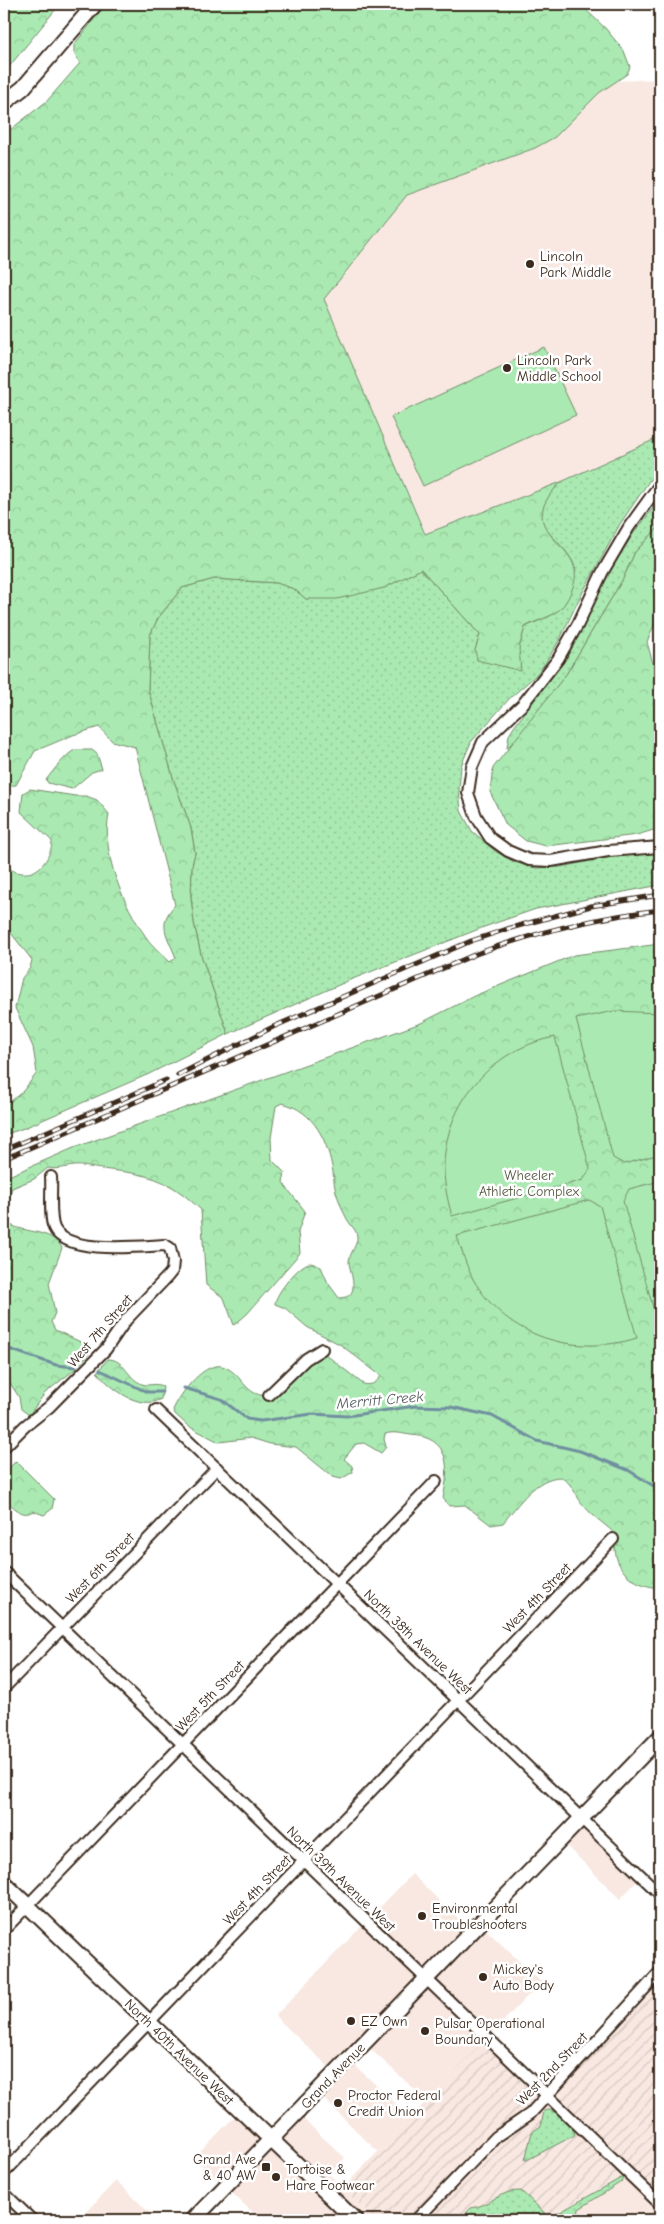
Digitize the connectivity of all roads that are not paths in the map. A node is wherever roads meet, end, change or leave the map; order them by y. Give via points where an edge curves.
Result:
1 (95, 4) edge
2 (4, 103) edge
3 (660, 484) edge
4 (660, 847) edge
5 (51, 1177) dead end
6 (322, 1349) dead end
7 (269, 1395) dead end
8 (156, 1410) dead end
9 (4, 1447) edge
10 (217, 1468) junction
11 (436, 1481) dead end
12 (613, 1539) dead end
13 (4, 1572) edge
14 (337, 1583) junction
15 (62, 1628) junction
16 (4, 1688) edge
17 (458, 1699) junction
18 (660, 1737) edge
19 (183, 1744) junction
20 (582, 1817) junction
21 (304, 1861) junction
22 (4, 1883) edge
23 (660, 1894) edge
24 (27, 1906) junction
25 (4, 1930) edge
26 (660, 1972) edge
27 (426, 1980) junction
28 (148, 2022) junction
29 (548, 2095) junction
30 (271, 2140) junction
31 (4, 2173) edge
32 (4, 2193) edge
33 (660, 2204) edge
34 (32, 2220) edge
35 (193, 2220) edge
36 (355, 2220) edge
37 (416, 2220) edge

1 - 2 main road via 23,88
3 - 4 street via 629,527 558,659 522,705 484,742 472,767 468,793 476,816 490,838 529,860 550,861 608,851
5 - 9 street, West 7th Street via 52,1225 66,1240 104,1247 165,1245 170,1248 172,1271 126,1320 106,1349
6 - 7 street via 306,1359
8 - 10 street, North 38th Avenue West
10 - 14 street, North 38th Avenue West
10 - 15 street, West 6th Street
11 - 14 street, West 5th Street
12 - 17 street, West 4th Street
13 - 15 street, North 39th Avenue West
14 - 17 street, North 38th Avenue West
14 - 19 street, West 5th Street
15 - 16 street, West 6th Street
15 - 19 street, North 39th Avenue West
17 - 20 street, North 38th Avenue West
17 - 21 street, West 4th Street
18 - 20 main road, Grand Avenue
19 - 21 street, North 39th Avenue West
19 - 24 street, West 5th Street
20 - 23 street, North 38th Avenue West
20 - 27 main road, Grand Avenue
21 - 27 street, North 39th Avenue West
21 - 28 street, West 4th Street
22 - 24 main road, North 40th Avenue West
24 - 25 street, West 5th Street
24 - 28 main road, North 40th Avenue West
26 - 29 street, West 2nd Street
27 - 29 street, North 39th Avenue West
27 - 30 main road, Grand Avenue
28 - 30 main road, North 40th Avenue West
28 - 31 street, West 4th Street
29 - 33 street, North 39th Avenue West
29 - 37 street, West 2nd Street via 530,2114 496,2137
30 - 35 main road, Grand Avenue
30 - 36 main road, North 40th Avenue West
32 - 34 street

